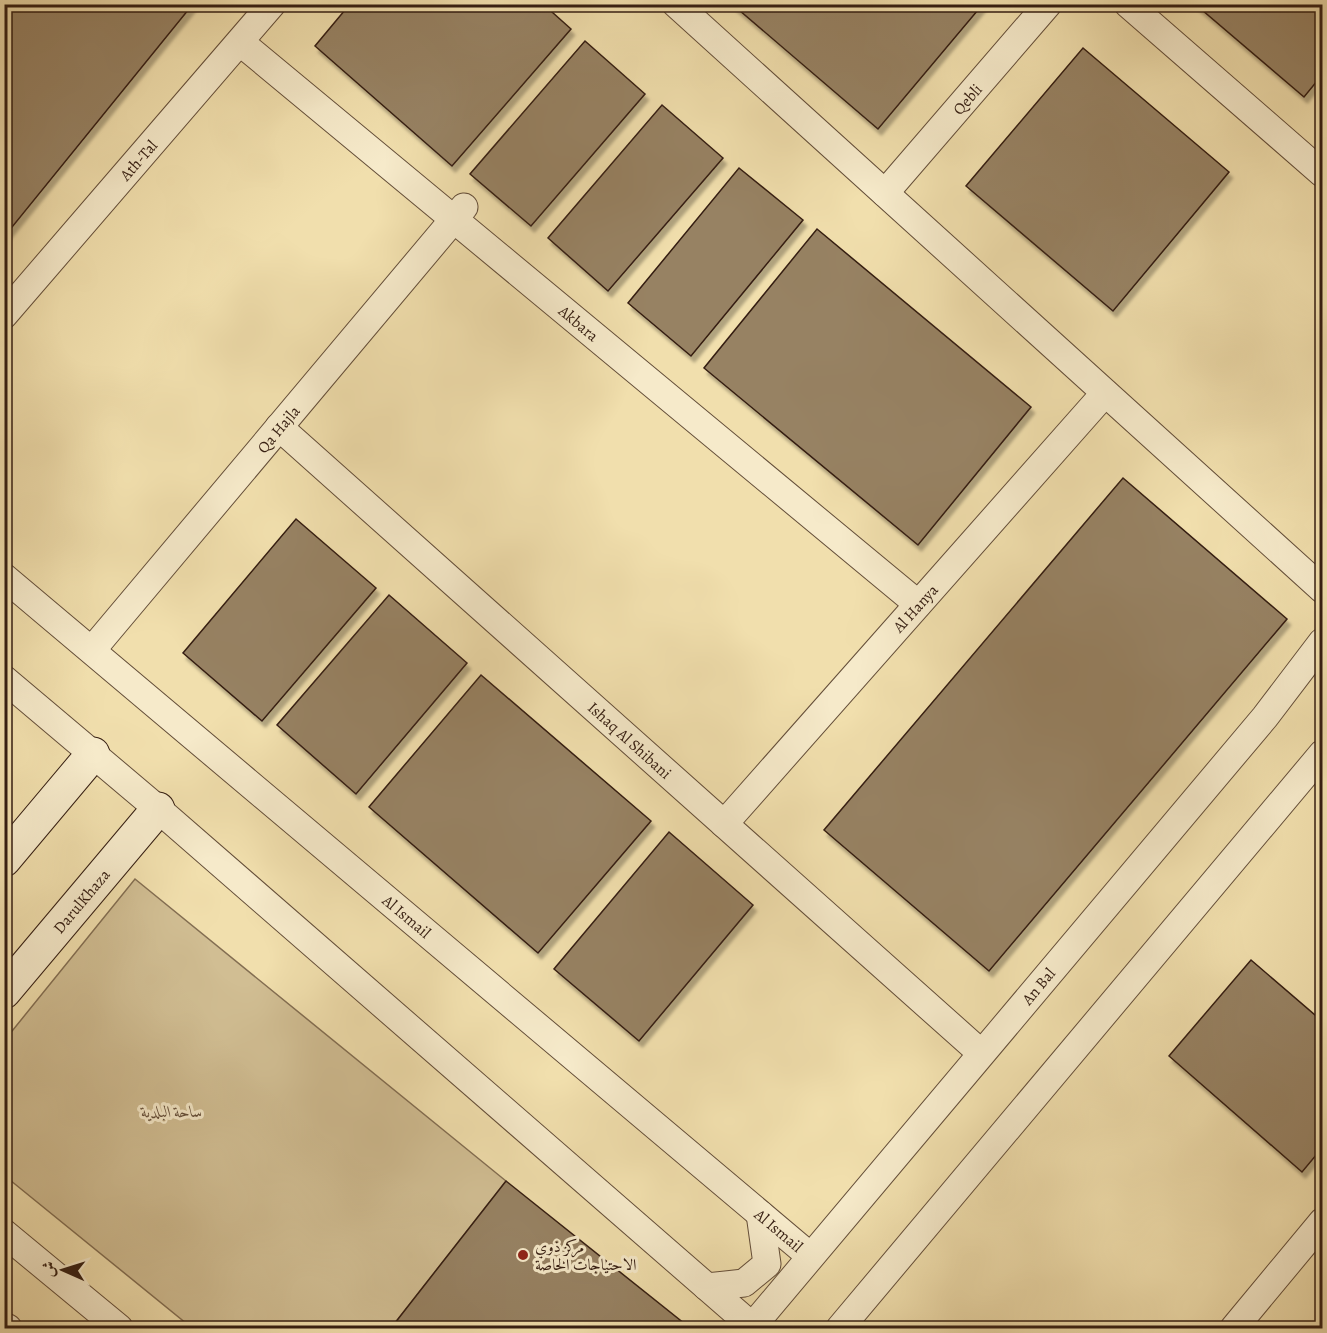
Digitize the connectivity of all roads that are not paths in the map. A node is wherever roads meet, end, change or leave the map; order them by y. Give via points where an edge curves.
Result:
1 (272, 4) edge
2 (676, 4) edge
3 (1048, 4) edge
4 (1128, 4) edge
5 (240, 42) junction
6 (1323, 173) edge
7 (885, 193) junction
8 (459, 213) junction
9 (4, 315) edge
10 (1106, 393) junction
11 (279, 427) junction
12 (4, 577) edge
13 (1323, 589) edge
14 (918, 604) junction
15 (1323, 642) edge
16 (92, 650) junction
17 (4, 679) edge
18 (93, 754) junction
19 (1321, 760) edge
20 (158, 809) junction
21 (724, 824) junction
22 (4, 860) edge
23 (4, 992) edge
24 (981, 1053) junction
25 (760, 1214) junction
26 (1323, 1222) edge
27 (4, 1233) edge
28 (810, 1256) junction
29 (707, 1287) junction
30 (752, 1328) edge
31 (119, 1329) edge
32 (840, 1329) edge
33 (1234, 1329) edge

1 - 5 street, Ath-Tal
2 - 7 street
3 - 7 street, Qebli
4 - 6 street
5 - 8 street, Akbara
5 - 9 street, Ath-Tal
7 - 10 street
8 - 11 street, Qa Hajla
8 - 14 street, Akbara
10 - 13 street
10 - 14 street, Al Hanya
11 - 16 street, Qa Hajla
11 - 21 street, Ishaq Al Shibani
12 - 16 street, Al Ismail
14 - 21 street, Al Hanya
15 - 24 street, An Bal via 1265,717
16 - 25 street, Al Ismail
17 - 18 street
18 - 20 street
18 - 22 street
19 - 32 street
20 - 23 street, DarulKhaza
20 - 29 street
21 - 24 street, Ishaq Al Shibani
24 - 28 street, An Bal
25 - 28 street, Al Ismail
25 - 29 street via 767,1263 744,1283
26 - 33 street
27 - 31 street
28 - 30 street, An Bal
29 - 30 street

